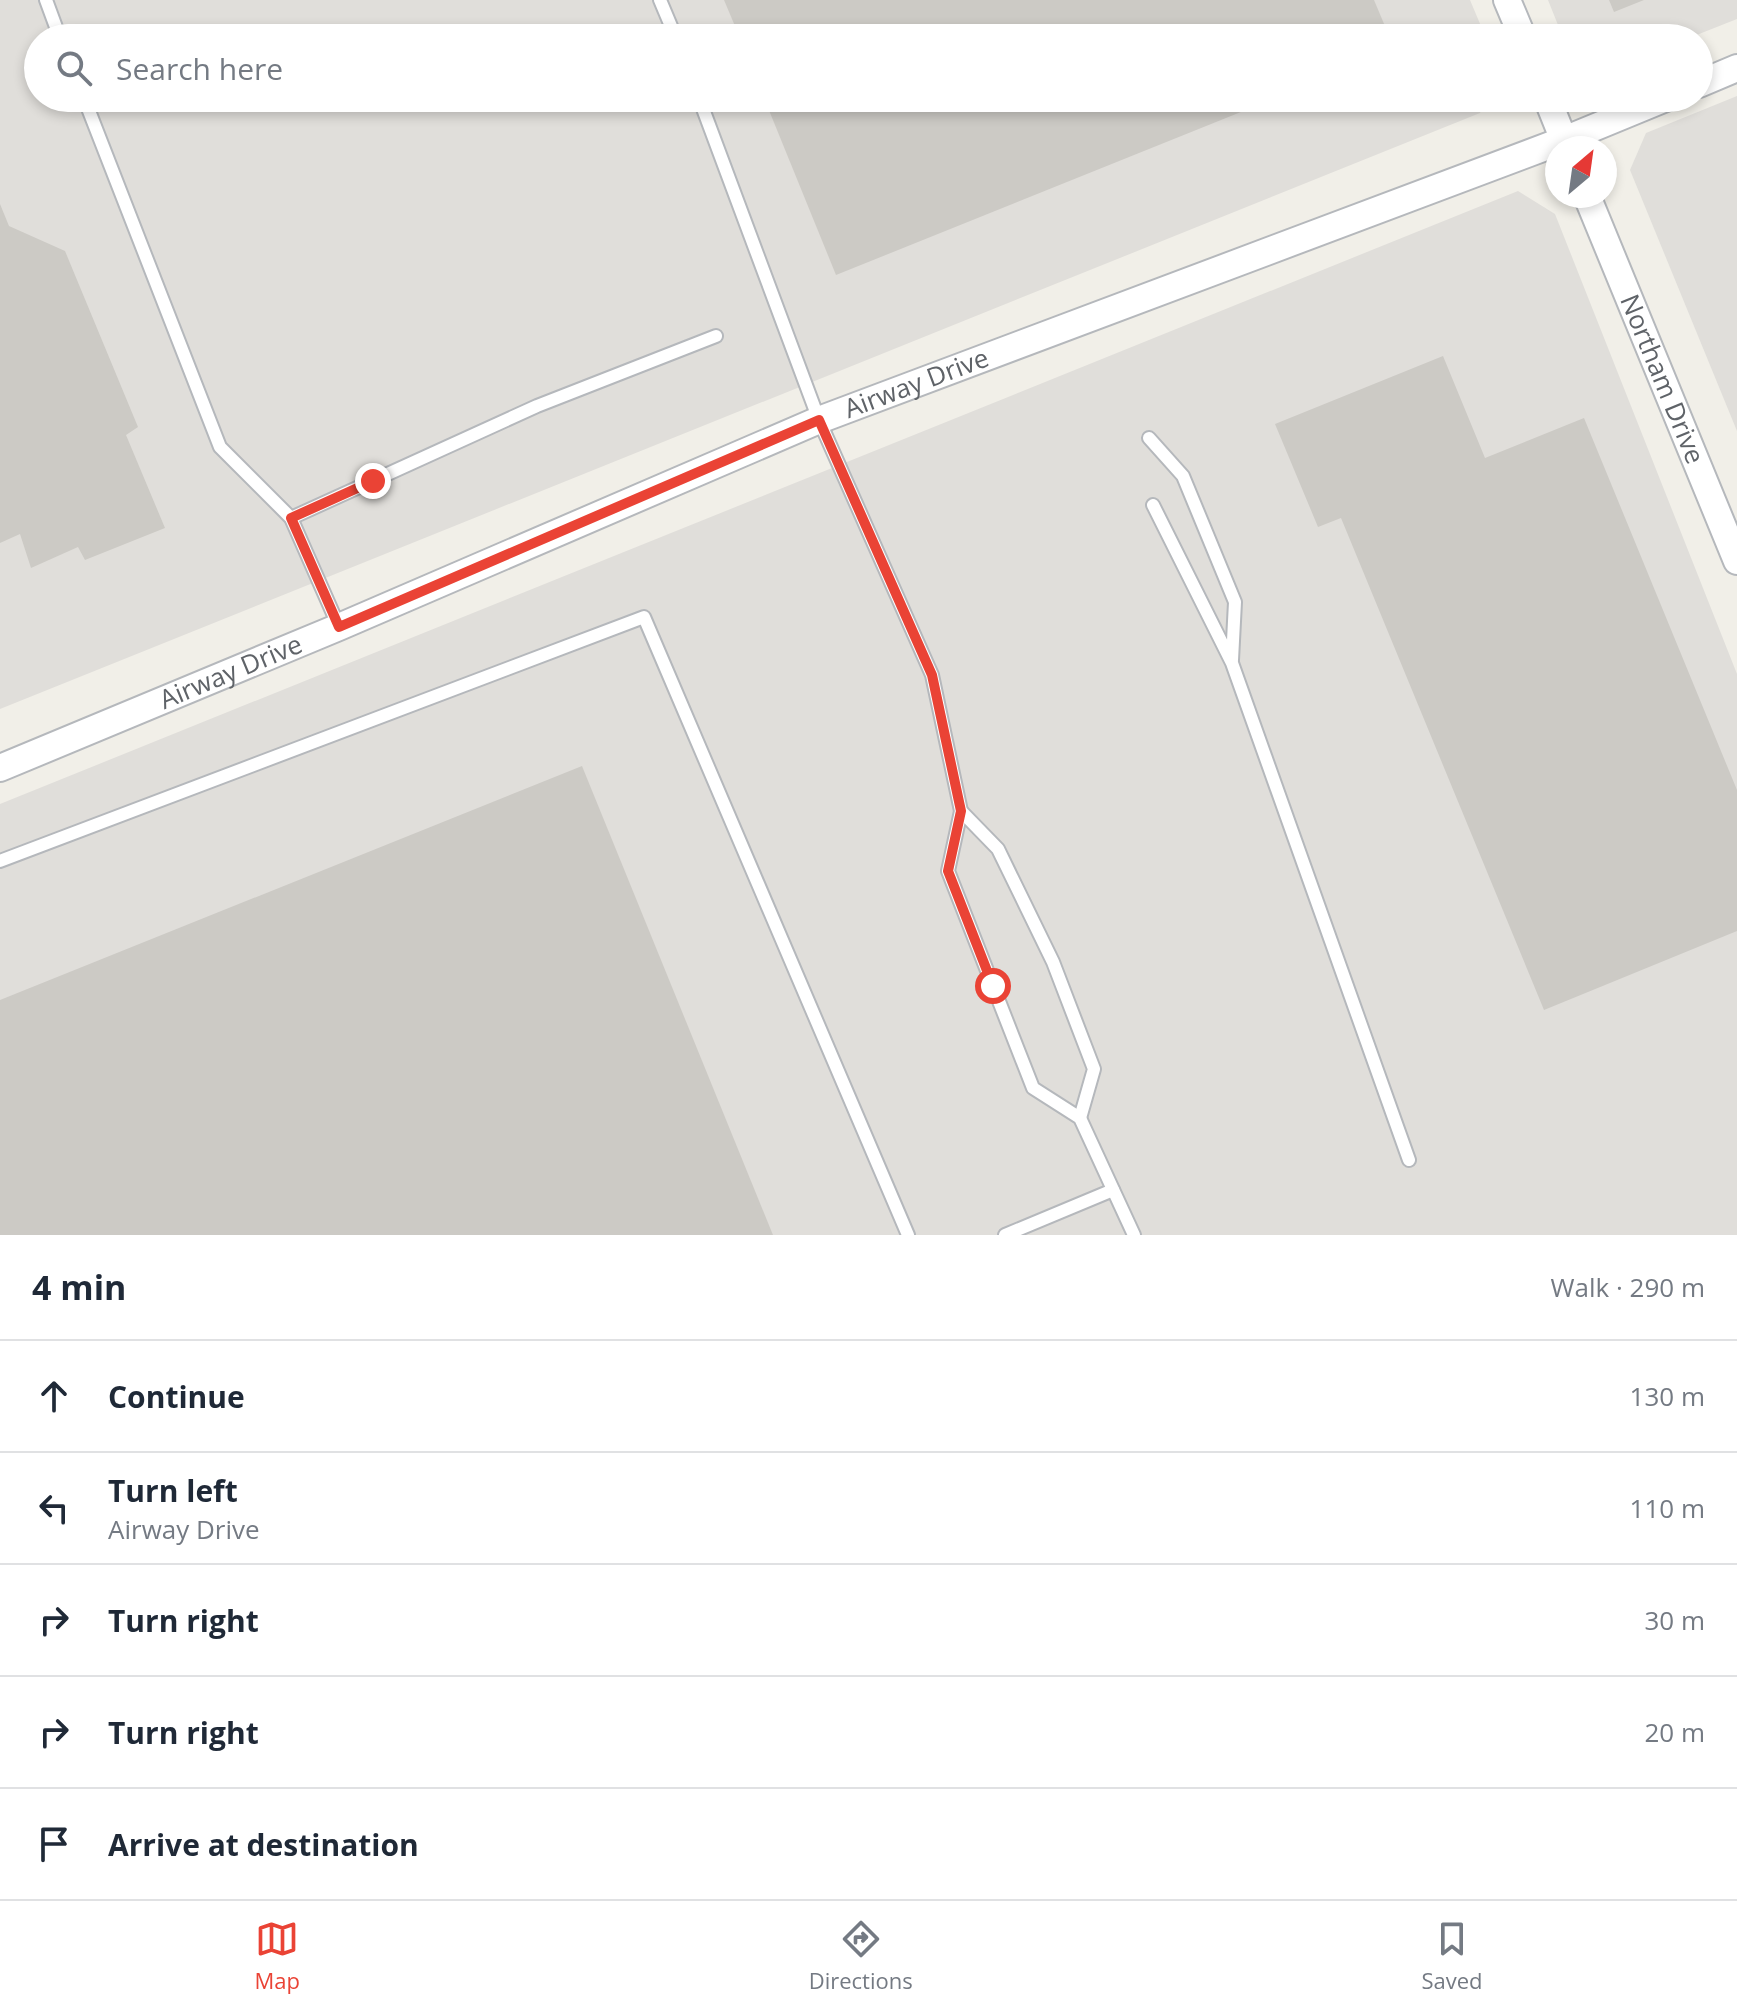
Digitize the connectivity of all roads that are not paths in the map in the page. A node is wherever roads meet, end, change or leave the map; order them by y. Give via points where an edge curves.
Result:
1 (46, 0) edge
2 (660, 0) edge
3 (1507, 0) edge
4 (55, 24) edge
5 (670, 24) edge
6 (1517, 24) edge
7 (1737, 68) edge
8 (1713, 78) edge
9 (89, 112) edge
10 (704, 112) edge
11 (1552, 112) edge
12 (1635, 112) edge
13 (1562, 136) edge
14 (1583, 136) edge
15 (1545, 151) edge
16 (1592, 208) edge
17 (716, 336) dead end
18 (819, 420) junction
19 (1149, 438) dead end
20 (1153, 505) dead end
21 (291, 518) junction
22 (1737, 561) edge
23 (339, 627) junction
24 (1232, 663) junction
25 (0, 768) edge
26 (961, 811) junction
27 (0, 861) edge
28 (1080, 1118) junction
29 (1409, 1160) dead end
30 (1113, 1190) junction
31 (908, 1235) edge
32 (1005, 1235) edge
33 (1134, 1235) edge

1 - 4 lane
2 - 5 lane
3 - 6 street
7 - 8 street
9 - 21 lane via 220,447
10 - 18 lane
11 - 13 street
12 - 14 street, Airway Drive
15 - 18 street, Airway Drive
16 - 22 street, Northam Drive
17 - 21 lane via 537,406
18 - 23 street, Airway Drive
18 - 26 lane via 932,675
19 - 24 lane via 1183,476 1235,602
20 - 24 lane
21 - 23 lane
23 - 25 street, Airway Drive
24 - 29 lane
26 - 28 lane via 998,849 1053,962 1094,1069
26 - 28 lane via 948,871 1033,1088
27 - 31 lane via 644,617
28 - 30 lane
30 - 32 lane
30 - 33 lane

